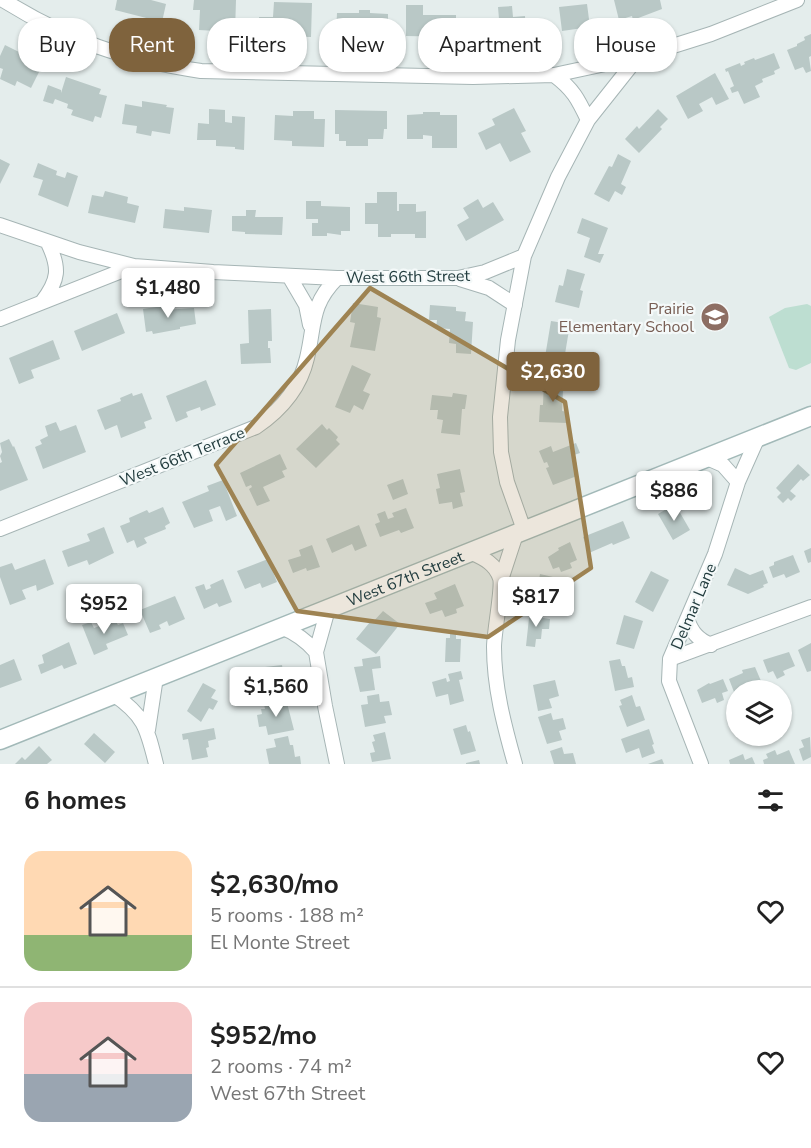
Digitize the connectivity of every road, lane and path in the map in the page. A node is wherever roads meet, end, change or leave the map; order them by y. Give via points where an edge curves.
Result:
1 (3, 0) edge
2 (796, 0) edge
3 (677, 45) edge
4 (574, 71) edge
5 (626, 72) edge
6 (554, 75) junction
7 (588, 120) junction
8 (0, 225) edge
9 (48, 243) junction
10 (524, 256) junction
11 (134, 266) junction
12 (290, 276) junction
13 (337, 278) junction
14 (458, 278) junction
15 (41, 303) junction
16 (515, 305) junction
17 (0, 320) edge
18 (311, 330) junction
19 (811, 416) edge
20 (758, 437) junction
21 (706, 458) junction
22 (738, 482) junction
23 (0, 529) edge
24 (520, 532) junction
25 (470, 552) junction
26 (501, 580) junction
27 (811, 607) edge
28 (328, 609) junction
29 (687, 618) junction
30 (281, 627) junction
31 (711, 645) junction
32 (316, 652) junction
33 (670, 659) junction
34 (156, 677) junction
35 (113, 694) junction
36 (148, 730) junction
37 (0, 740) edge
38 (156, 764) edge
39 (337, 764) edge
40 (515, 764) edge
41 (701, 764) edge

1 - 6 street via 102,50 178,68 472,77
2 - 3 street
4 - 6 street
5 - 7 street
6 - 7 street via 577,96
7 - 10 street
8 - 9 street
9 - 11 street
9 - 15 street via 57,272 52,290
10 - 14 street, West 66th Street
10 - 16 street
11 - 12 street, West 66th Street
11 - 15 street, West 66th Street
12 - 13 street, West 66th Street
12 - 18 street, West 66th Terrace via 306,305
13 - 14 street, West 66th Street
13 - 18 street, West 66th Terrace via 317,308
14 - 16 street via 489,288
15 - 17 street, West 66th Street
16 - 24 street via 501,408 501,452
18 - 23 street, West 66th Terrace via 299,382 288,400 256,427
19 - 20 street, West 67th Street
20 - 21 street, West 67th Street
20 - 22 street, Delmar Lane
21 - 22 street via 723,465
21 - 24 street, West 67th Street
22 - 29 street, Delmar Lane via 715,554
24 - 25 street, West 67th Street
24 - 26 street
25 - 26 street via 490,563
25 - 28 street, West 67th Street
26 - 40 street via 495,624 495,678
27 - 31 street
28 - 30 street, West 67th Street
28 - 32 street
29 - 31 street via 690,629
29 - 33 street, Delmar Lane
30 - 32 street via 307,641
30 - 34 street, West 67th Street
31 - 33 street
32 - 39 street
33 - 41 street, Delmar Lane via 669,681
34 - 35 street, West 67th Street
34 - 36 street
35 - 36 street via 141,718
35 - 37 street, West 67th Street
36 - 38 street

